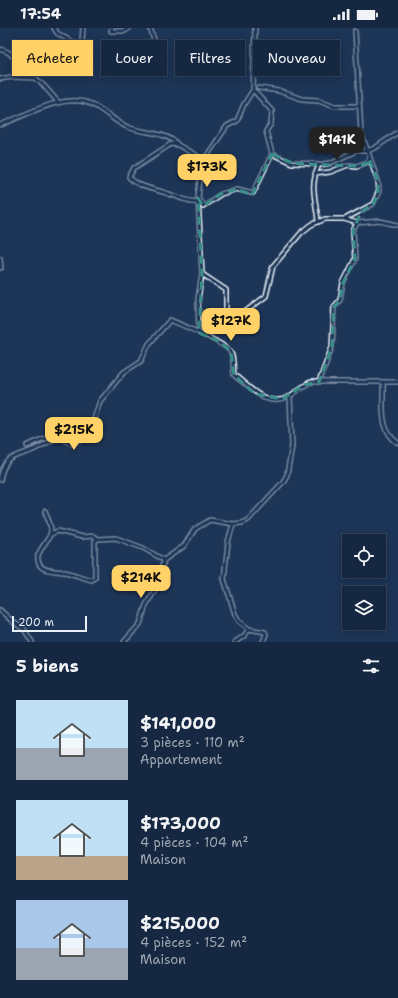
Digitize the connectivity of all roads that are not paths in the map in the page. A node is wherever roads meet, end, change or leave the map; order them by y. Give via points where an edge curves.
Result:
1 (54, 28) edge
2 (83, 28) edge
3 (112, 28) edge
4 (129, 28) edge
5 (150, 28) edge
6 (255, 28) edge
7 (355, 31) dead end
8 (69, 40) edge
9 (81, 40) edge
10 (154, 40) edge
11 (0, 49) edge
12 (36, 78) junction
13 (0, 79) edge
14 (259, 88) dead end
15 (252, 90) junction
16 (58, 102) junction
17 (358, 106) junction
18 (0, 125) edge
19 (398, 132) edge
20 (178, 145) junction
21 (367, 151) junction
22 (272, 154) junction
23 (369, 159) junction
24 (204, 160) junction
25 (319, 164) junction
26 (315, 174) junction
27 (198, 198) junction
28 (199, 202) junction
29 (344, 219) junction
30 (318, 222) junction
31 (357, 223) junction
32 (398, 225) edge
33 (0, 258) edge
34 (0, 268) edge
35 (202, 274) junction
36 (229, 322) junction
37 (199, 333) junction
38 (204, 335) junction
39 (319, 382) junction
40 (398, 382) edge
41 (383, 383) junction
42 (290, 396) junction
43 (93, 422) junction
44 (398, 443) edge
45 (27, 446) dead end
46 (7, 464) junction
47 (0, 465) edge
48 (0, 480) edge
49 (45, 511) dead end
50 (233, 524) junction
51 (51, 534) junction
52 (98, 539) junction
53 (164, 560) junction
54 (0, 610) edge
55 (249, 629) junction
56 (32, 642) edge
57 (124, 642) edge
58 (235, 642) edge
59 (263, 642) edge

1 - 8 street
2 - 9 street
3 - 4 street via 112,31 125,31
5 - 10 street
6 - 15 street
7 - 17 street
11 - 12 street via 8,52
12 - 13 street
12 - 16 street
14 - 17 street via 302,99 319,100 335,106
15 - 22 street via 272,111 272,124 266,131
15 - 24 street via 237,121 227,126
16 - 18 street
16 - 20 street via 88,103 122,124 169,138
17 - 21 street via 361,132
19 - 21 street
20 - 24 street
20 - 28 street via 169,144 134,168 129,177 147,188 187,202
21 - 23 street
21 - 25 street via 356,151 330,163
22 - 25 street via 292,163
22 - 27 street via 253,193 237,189 221,194 203,206
23 - 26 street via 360,165 348,165 330,172
23 - 29 street via 378,180 377,198 369,207
24 - 27 street
25 - 26 street
26 - 30 street via 313,195
27 - 28 street
28 - 35 street
29 - 30 street via 325,219
29 - 31 street
30 - 36 street via 301,233 276,262 270,272 266,296
31 - 32 street via 376,221
31 - 39 street via 353,231 355,260 343,283 340,300 334,307 332,347
33 - 34 street
35 - 36 street via 226,290
35 - 37 street via 198,299
36 - 38 street
37 - 38 street
37 - 43 street via 167,321 149,344 141,361 124,372 100,401
38 - 42 street via 221,342 231,352 234,375 256,394 274,400
39 - 41 street
39 - 42 street via 304,385
40 - 41 street
41 - 44 street via 383,419 392,438
42 - 50 street via 292,446 285,479 248,520
43 - 45 street via 79,424 58,436 42,439
43 - 46 street via 82,439 76,443 56,438 33,450 13,456
46 - 47 street
46 - 48 street via 2,470
49 - 51 street via 52,528
50 - 53 street via 214,520 202,523 195,528 181,548
50 - 55 street via 228,542 224,579 235,614
51 - 52 street via 58,531
51 - 52 street via 38,555 43,568 92,580 95,577 95,544
52 - 53 street via 116,538 143,548
53 - 57 street via 140,624
54 - 56 street via 24,629
55 - 58 street
55 - 59 street via 264,631 266,634

